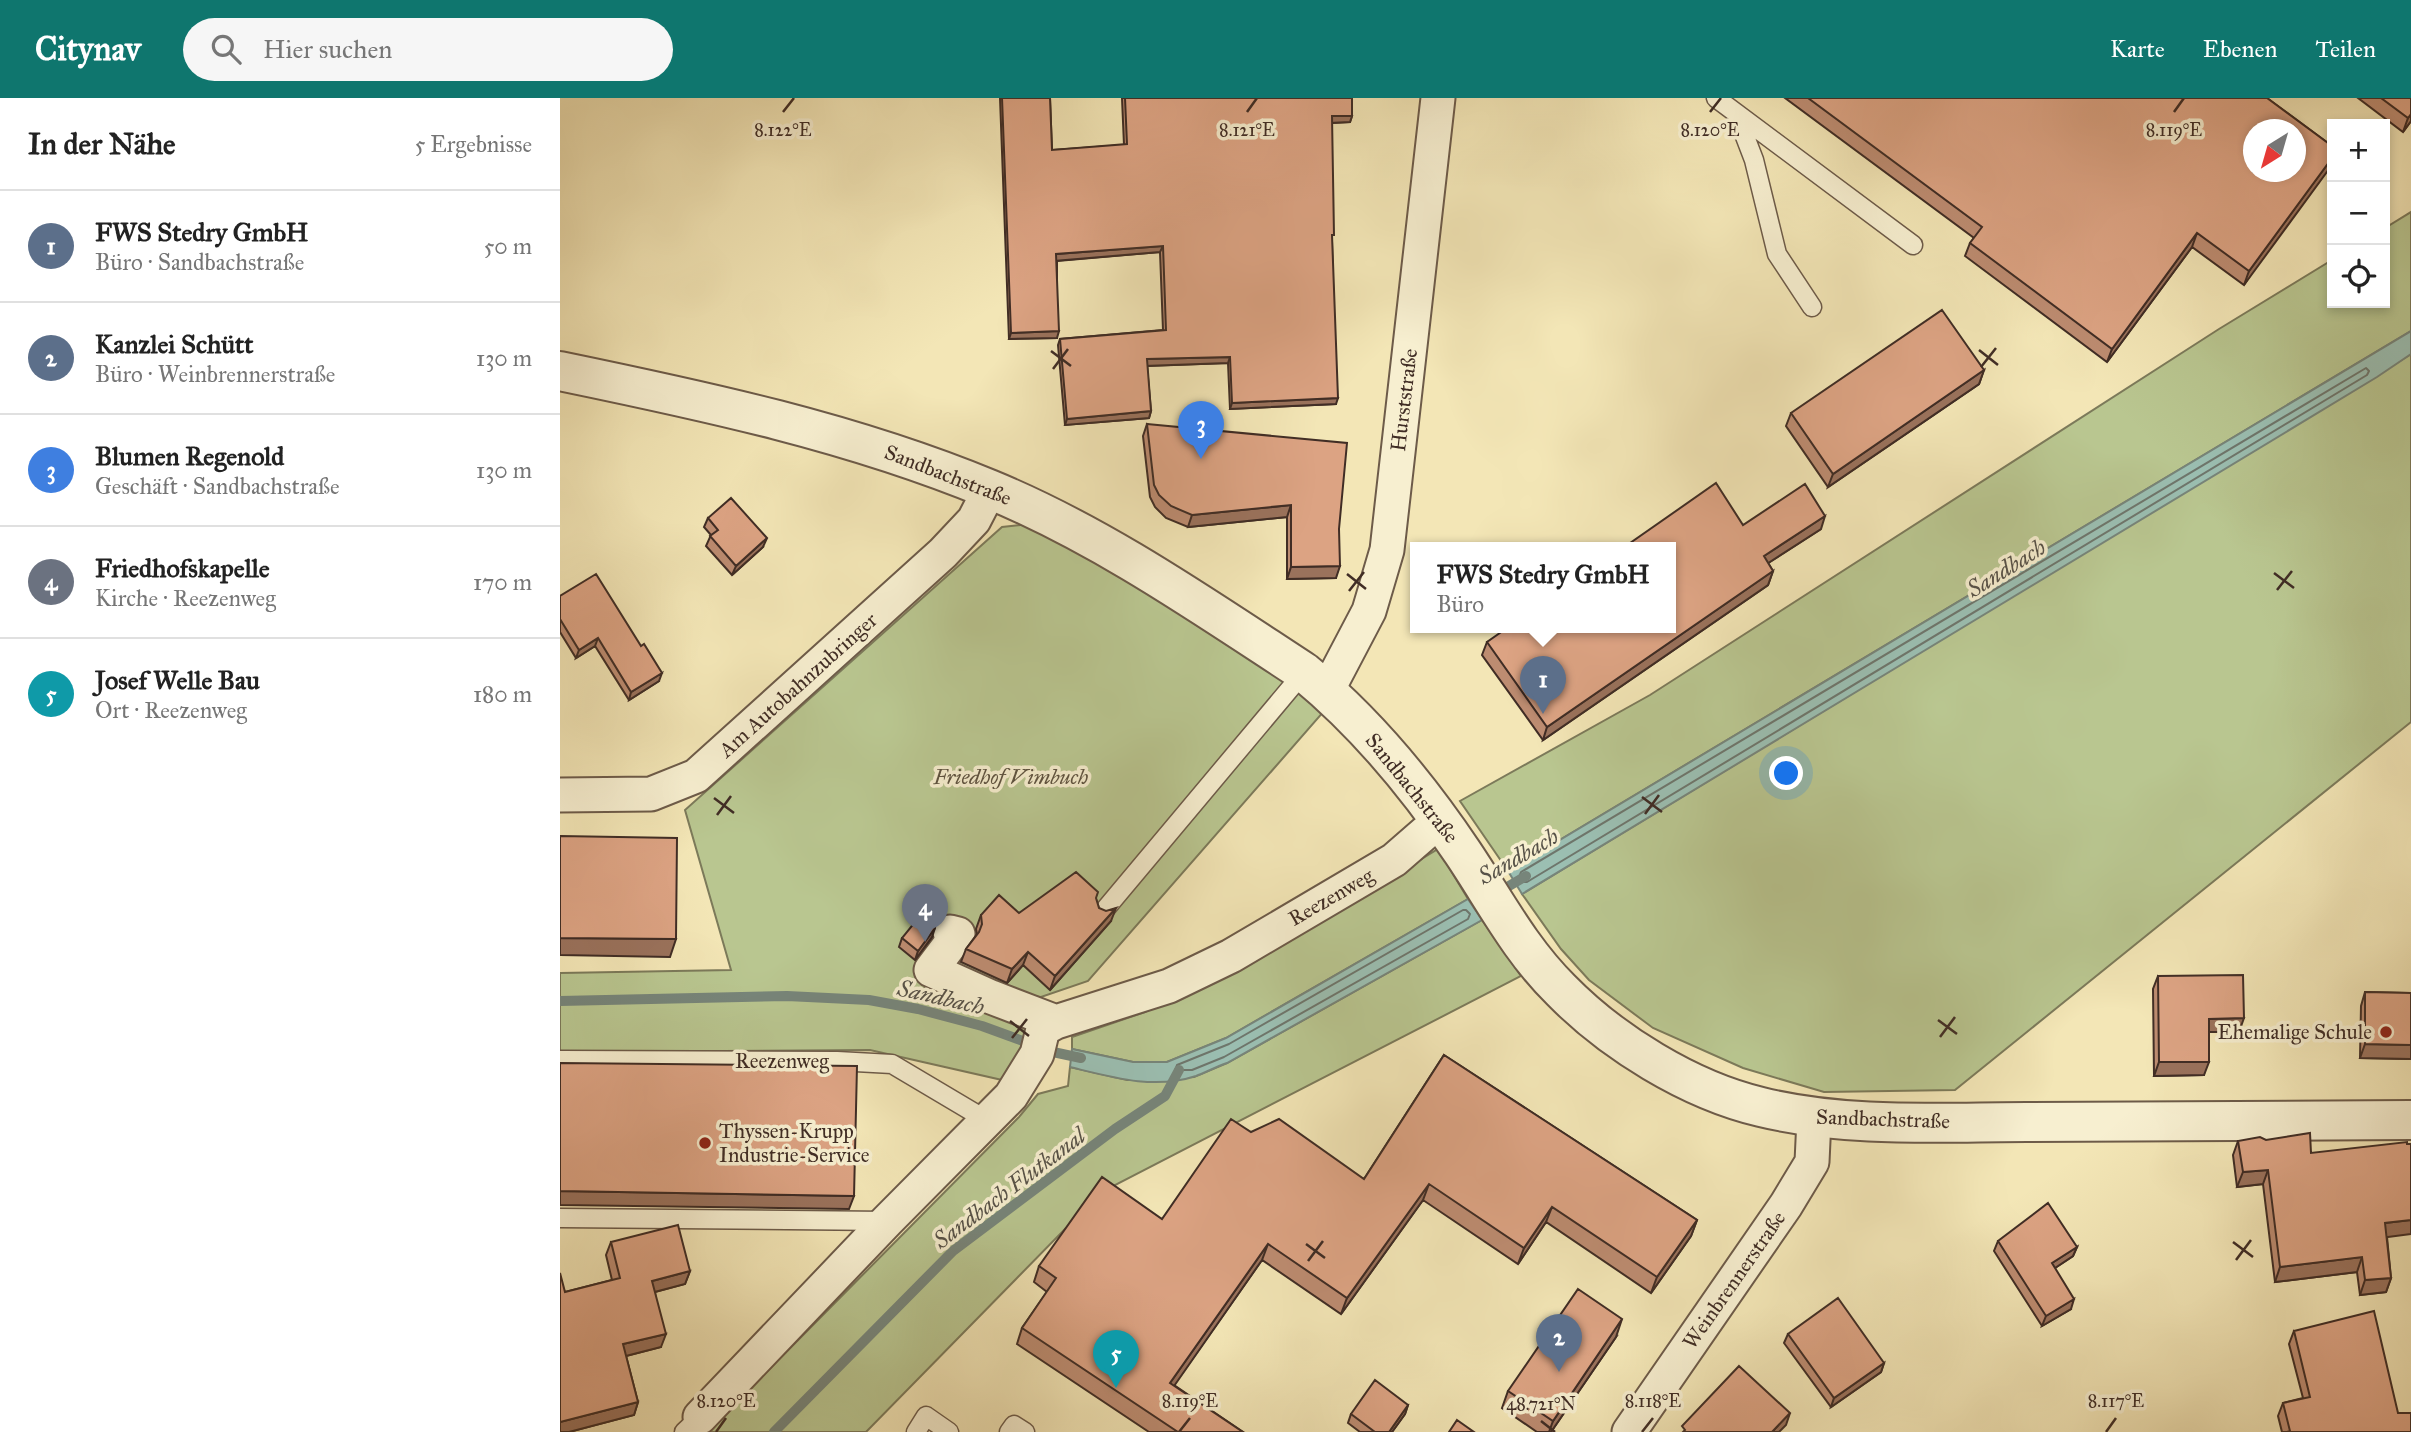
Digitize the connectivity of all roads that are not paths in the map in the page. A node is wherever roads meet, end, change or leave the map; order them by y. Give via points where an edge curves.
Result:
1 (1438, 98) edge
2 (1717, 98) edge
3 (1736, 113) junction
4 (1913, 245) dead end
5 (1812, 307) dead end
6 (560, 371) edge
7 (990, 489) junction
8 (1316, 682) junction
9 (560, 795) edge
10 (1442, 823) junction
11 (1102, 913) edge
12 (950, 932) dead end
13 (1045, 1035) junction
14 (560, 1060) edge
15 (1814, 1119) junction
16 (2411, 1120) edge
17 (988, 1121) junction
18 (560, 1218) edge
19 (887, 1221) junction
20 (692, 1424) edge
21 (916, 1432) edge
22 (950, 1432) edge
23 (1009, 1432) edge
24 (1025, 1432) edge
25 (1629, 1432) edge

1 - 8 street, Hurststraße via 1387,550 1369,611
2 - 3 lane
3 - 4 lane
3 - 5 lane via 1754,160 1777,254
6 - 7 street, Sandbachstraße via 704,401 883,449
7 - 8 street, Sandbachstraße via 1147,571
7 - 9 street, Am Autobahnzubringer via 974,520 943,553 696,776 650,794
8 - 10 street, Sandbachstraße via 1380,743
8 - 11 lane
10 - 13 street, Reezenweg via 1394,860 1231,956
10 - 15 street, Sandbachstraße via 1525,950 1594,1021 1696,1084 1758,1107
12 - 13 street via 958,934 930,970 991,997
13 - 17 street via 1011,1096
14 - 17 lane, Reezenweg via 892,1064
15 - 16 street, Sandbachstraße
15 - 25 street, Weinbrennerstraße via 1812,1162
17 - 19 street
18 - 19 lane
19 - 20 street
21 - 22 lane via 926,1416
23 - 24 lane via 1014,1425

